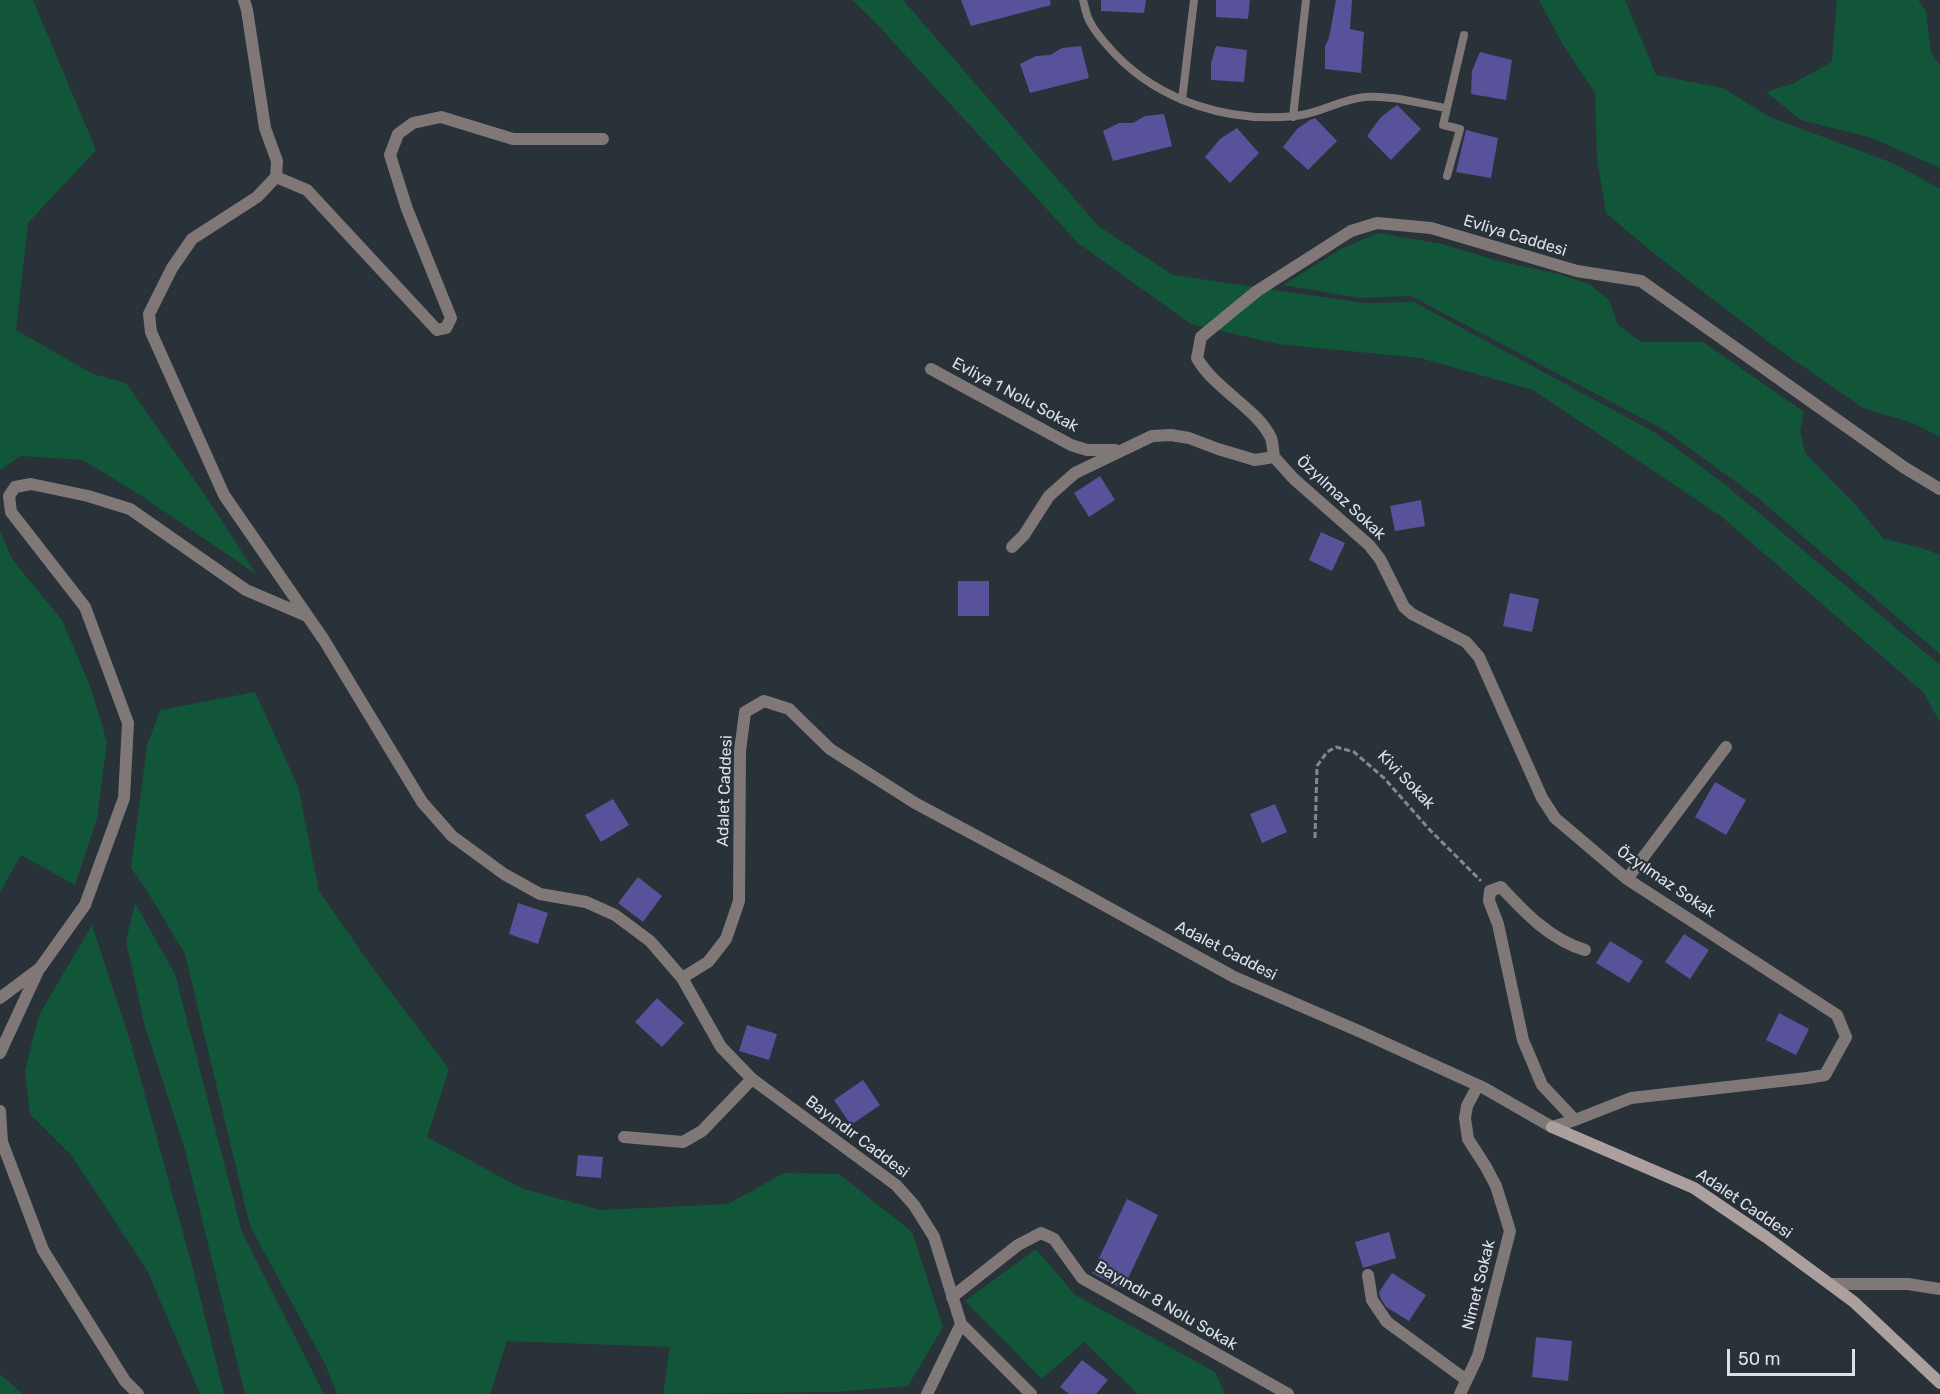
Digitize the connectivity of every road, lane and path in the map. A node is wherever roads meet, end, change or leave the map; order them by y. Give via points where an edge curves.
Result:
1 (244, 0) edge
2 (1083, 0) edge
3 (1194, 0) edge
4 (1306, 0) edge
5 (1464, 35) dead end
6 (1182, 100) junction
7 (1447, 108) junction
8 (1293, 117) junction
9 (603, 139) dead end
10 (1447, 176) dead end
11 (276, 177) junction
12 (931, 369) dead end
13 (1119, 450) junction
14 (1274, 457) junction
15 (1940, 489) edge
16 (1012, 547) dead end
17 (307, 616) junction
18 (1726, 747) dead end
19 (1315, 838) dead end
20 (1627, 879) junction
21 (1490, 891) junction
22 (1585, 950) dead end
23 (40, 968) junction
24 (682, 978) junction
25 (0, 998) edge
26 (0, 1053) edge
27 (752, 1079) junction
28 (1478, 1085) junction
29 (0, 1111) edge
30 (1575, 1120) junction
31 (1552, 1127) junction
32 (624, 1137) dead end
33 (1368, 1275) dead end
34 (1830, 1284) junction
35 (1940, 1289) edge
36 (952, 1297) junction
37 (960, 1324) junction
38 (1466, 1379) junction
39 (1940, 1383) edge
40 (138, 1394) edge
41 (927, 1394) edge
42 (1031, 1394) edge
43 (1288, 1394) edge
44 (1460, 1394) edge

1 - 11 street via 265,128 277,161
2 - 6 lane via 1100,39 1129,69
3 - 6 lane
4 - 8 lane
5 - 7 lane
6 - 8 lane via 1242,117
7 - 8 lane via 1365,97
7 - 10 lane via 1443,125 1460,129
9 - 11 street via 513,139 441,117 413,123 398,134 390,155 407,209 451,318 446,328 437,330 307,190
11 - 17 street, Bayındır Caddesi via 257,197 192,239 149,314 151,332 224,495
12 - 13 street, Evliya 1 Nolu Sokak via 1071,446
13 - 14 street via 1152,436 1171,435 1255,460
13 - 16 street via 1075,473 1049,496
14 - 15 street, Evliya Caddesi via 1272,440 1264,426 1204,371 1197,358 1201,337 1257,291 1351,231 1377,223 1431,228 1576,271 1641,281
14 - 20 street, Özyılmaz Sokak via 1369,545 1404,607 1466,642 1479,657 1542,798 1555,818
17 - 23 street via 246,590 130,509 31,484 15,487 9,496 11,513 86,608 128,723 123,798 85,905
17 - 24 street, Bayındır Caddesi via 422,802 452,836 504,874 540,894 586,902 615,915 650,941
18 - 20 street
19 - 21 path, Kivi Sokak via 1317,766 1336,747 1354,752 1384,778
20 - 30 street, Özyılmaz Sokak via 1837,1016 1846,1037 1825,1075 1631,1098
21 - 22 street via 1501,887 1526,915 1570,946
21 - 30 street via 1489,901 1498,924 1523,1040 1542,1085
23 - 25 street
23 - 26 street
24 - 27 street, Bayındır Caddesi via 721,1047
24 - 28 street, Adalet Caddesi via 708,962 726,939 740,901 740,751 745,712 764,701 789,709 830,749 915,803 1234,977
27 - 32 street via 702,1131 683,1142
27 - 36 street, Bayındır Caddesi via 866,1162 908,1198 934,1237
28 - 31 street, Adalet Caddesi
28 - 38 street, Nimet Sokak via 1467,1106 1468,1139 1496,1186 1510,1231 1478,1356
29 - 40 street via 2,1142 43,1250
30 - 31 street, Özyılmaz Sokak
31 - 34 street, Adalet Caddesi via 1694,1188
33 - 38 street via 1372,1300 1387,1322
34 - 35 street via 1908,1284
34 - 39 street, Adalet Caddesi
36 - 37 street, Bayındır Caddesi
36 - 43 street, Bayındır 8 Nolu Sokak via 1018,1245 1041,1233 1054,1239 1082,1278
37 - 41 street
37 - 42 street, Bayındır Caddesi
38 - 44 street, Nimet Sokak

